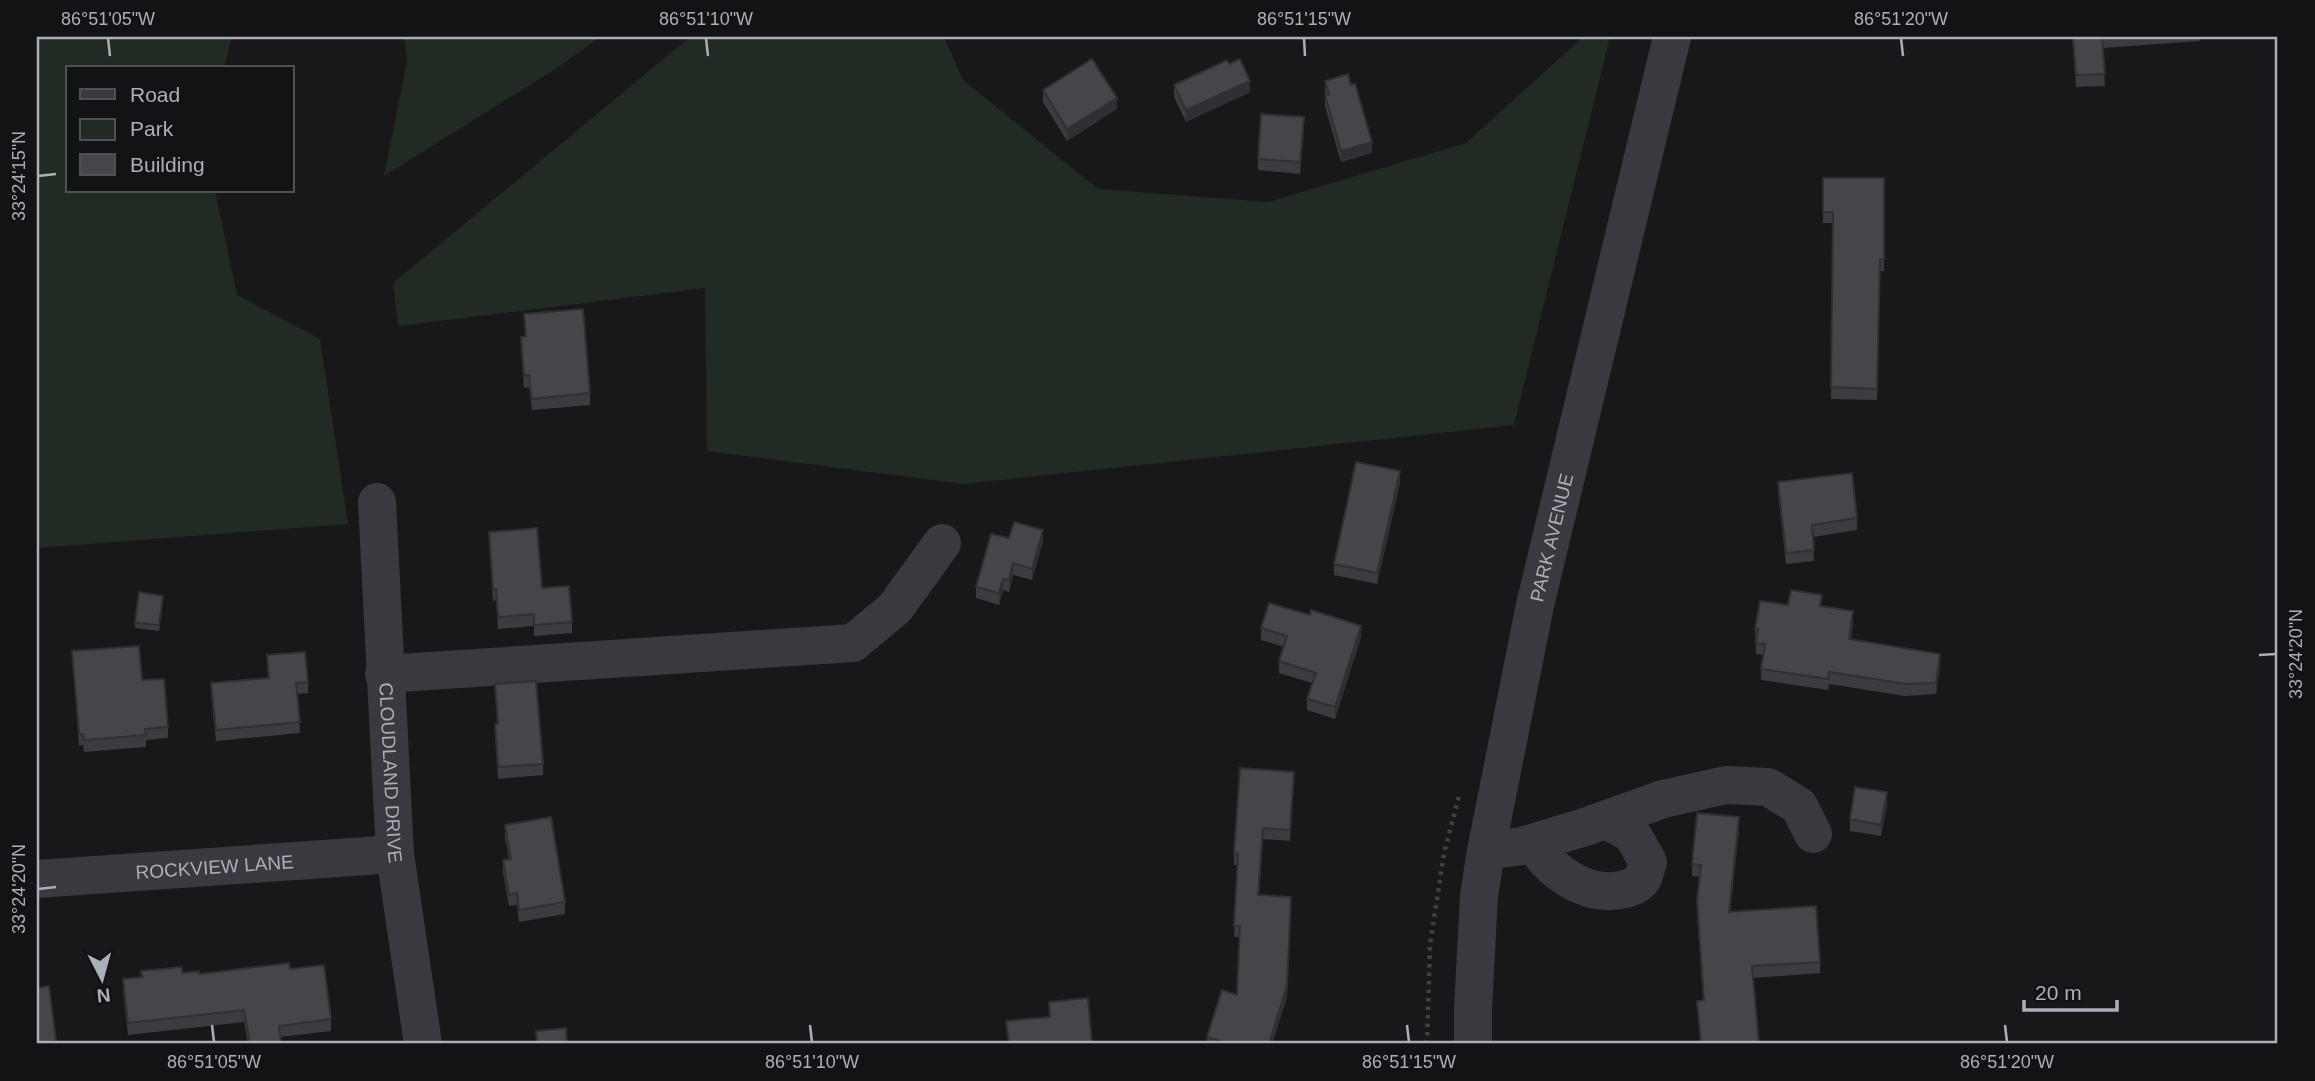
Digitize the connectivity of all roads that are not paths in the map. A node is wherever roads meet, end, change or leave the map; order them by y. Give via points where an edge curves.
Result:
1 (1672, 37) edge
2 (377, 502) dead end
3 (942, 543) dead end
4 (384, 674) junction
5 (1606, 820) junction
6 (1813, 834) dead end
7 (1534, 843) junction
8 (1486, 851) junction
9 (395, 854) junction
10 (37, 879) edge
11 (423, 1044) edge
12 (1473, 1044) edge

1 - 8 street, PARK AVENUE via 1535,606
2 - 4 street, CLOUDLAND DRIVE
3 - 4 street via 895,608 853,643
4 - 9 street, CLOUDLAND DRIVE
5 - 6 street via 1663,799 1727,785 1768,787 1799,806
5 - 7 street
5 - 7 street via 1632,834 1648,862 1642,880 1629,889 1606,893 1587,887 1561,874 1542,858
7 - 8 street
8 - 12 street, PARK AVENUE via 1479,896
9 - 10 street, ROCKVIEW LANE
9 - 11 street, CLOUDLAND DRIVE

